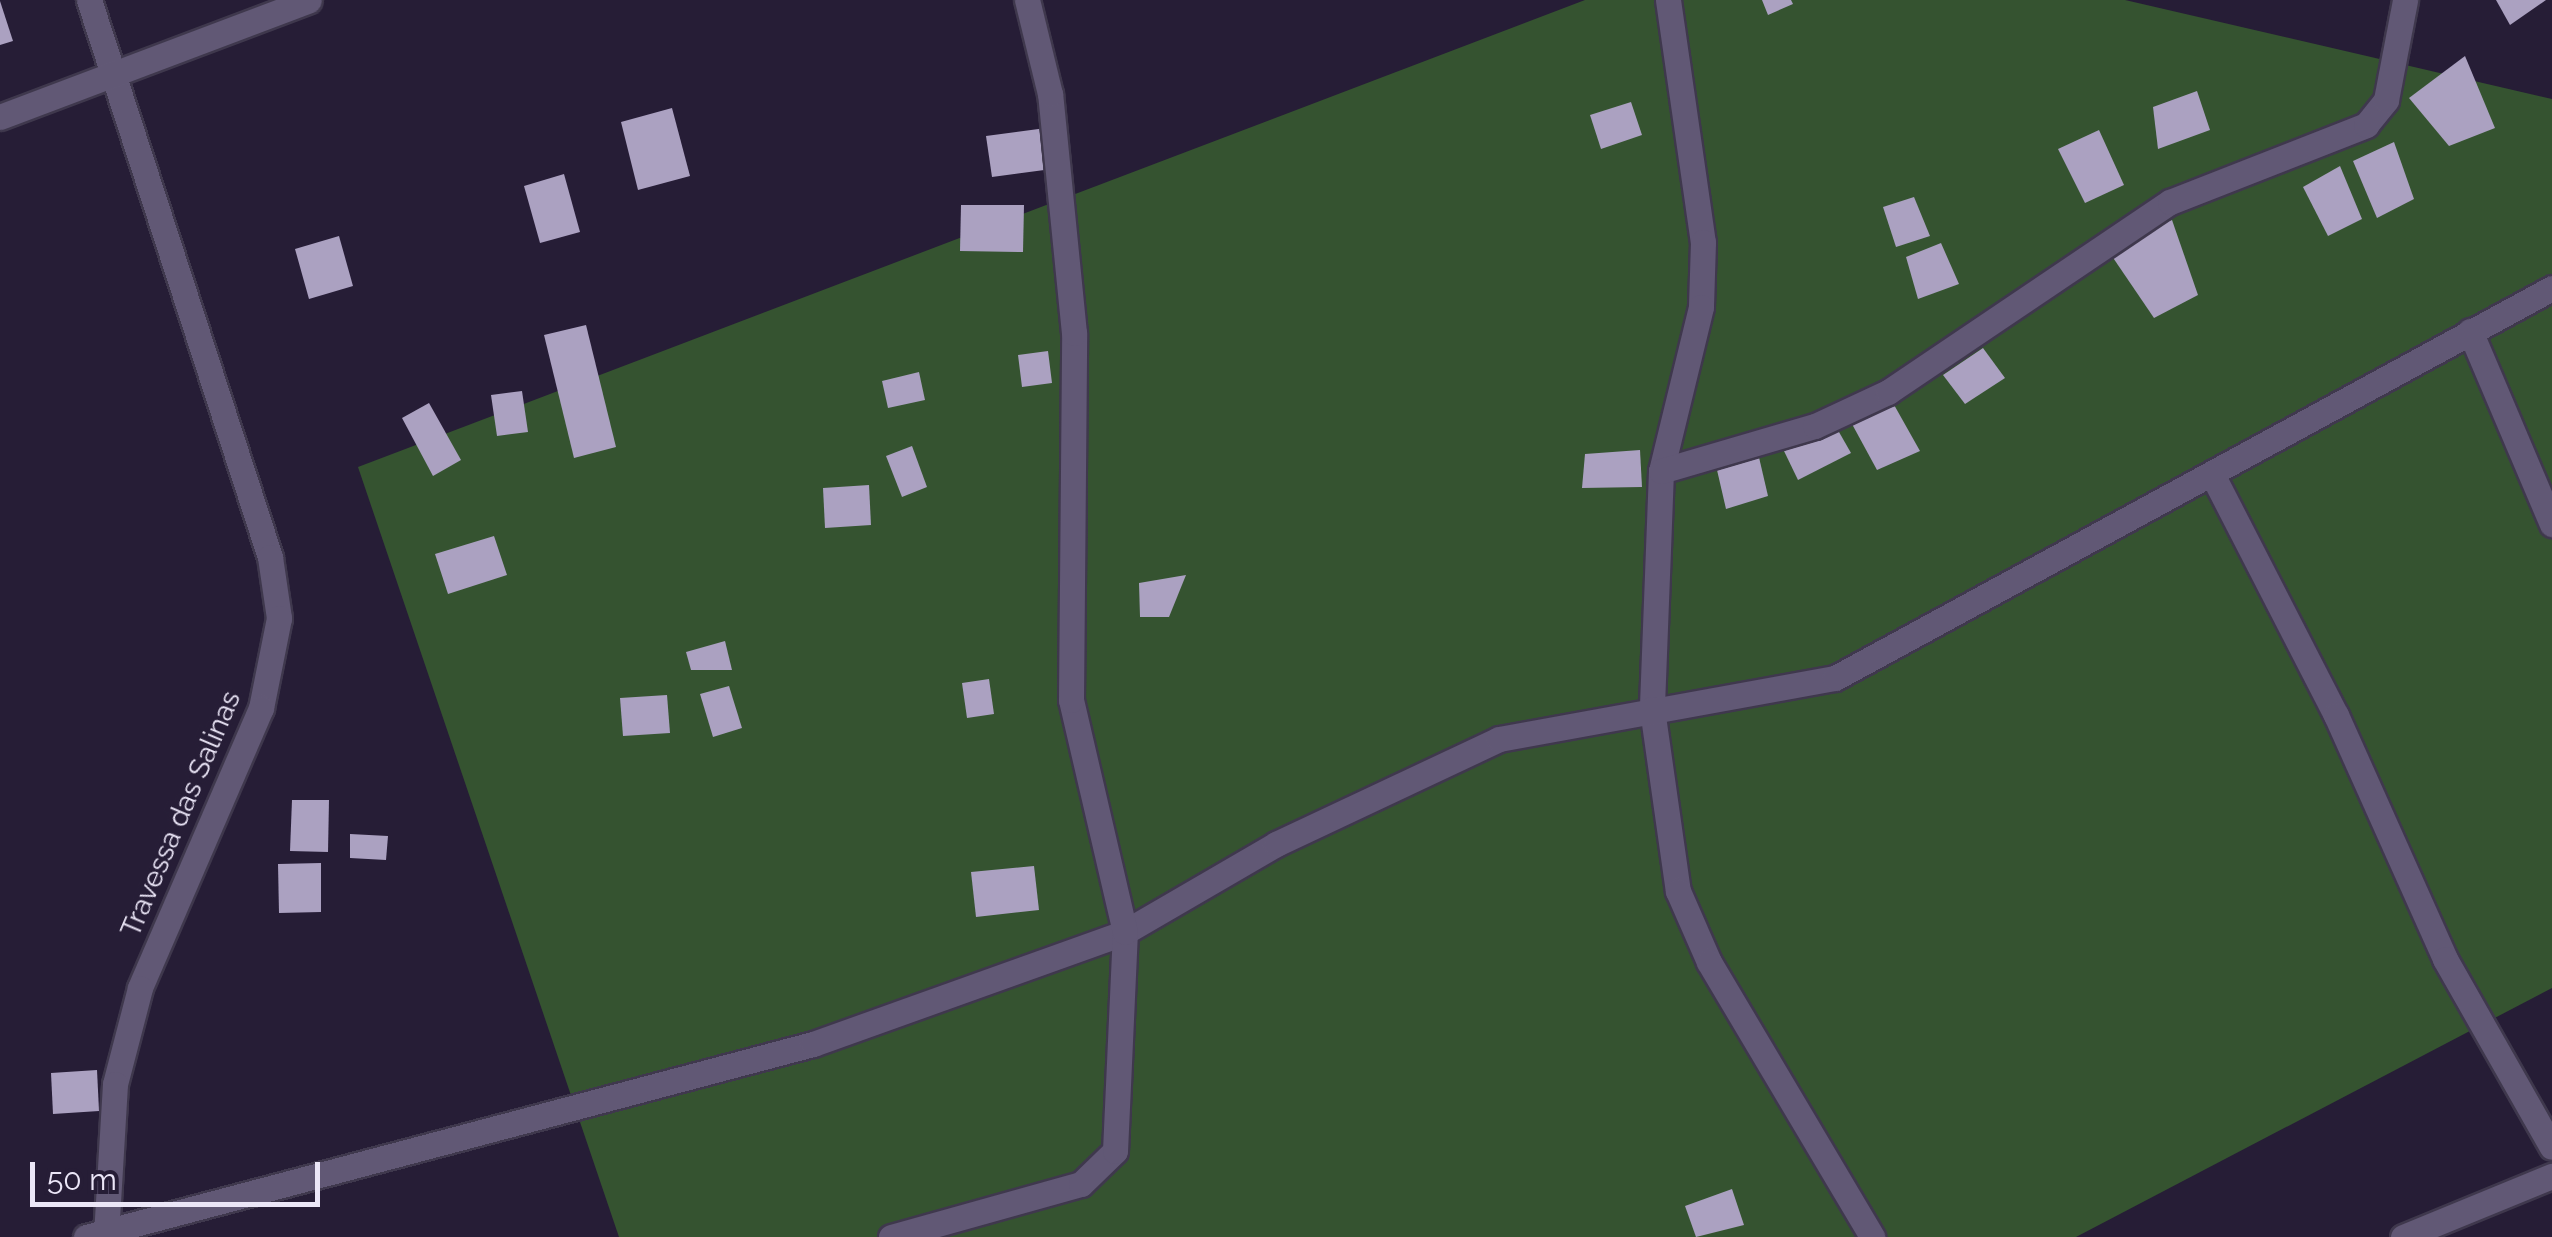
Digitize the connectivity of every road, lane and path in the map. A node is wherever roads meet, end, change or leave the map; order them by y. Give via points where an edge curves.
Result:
1 (89, 0) edge
2 (309, 0) edge
3 (1027, 0) edge
4 (1668, 0) edge
5 (2405, 0) edge
6 (108, 76) junction
7 (0, 117) edge
8 (2552, 288) edge
9 (2470, 331) junction
10 (1661, 471) junction
11 (2212, 474) junction
12 (2552, 524) edge
13 (1652, 709) junction
14 (1125, 932) junction
15 (2552, 1147) edge
16 (2552, 1176) edge
17 (99, 1235) edge
18 (891, 1237) edge
19 (1872, 1237) edge
20 (2403, 1237) edge

1 - 6 street, Travessa das Salinas
2 - 6 street
3 - 14 street via 1050,94 1070,279 1072,700
4 - 10 street via 1703,242 1701,307
5 - 10 street via 2386,100 2366,125 2170,202 1888,392 1816,426
6 - 7 street
6 - 17 street, Travessa das Salinas via 270,557 279,618 261,708 140,988 116,1084
8 - 9 street
9 - 11 street
9 - 12 street
10 - 13 street
11 - 13 street via 1836,678
11 - 15 street via 2336,715 2445,959
13 - 14 street via 1499,739 1276,844
13 - 19 street via 1678,891 1708,962
14 - 17 street via 814,1044
14 - 18 street via 1116,1151 1081,1184
16 - 20 street

